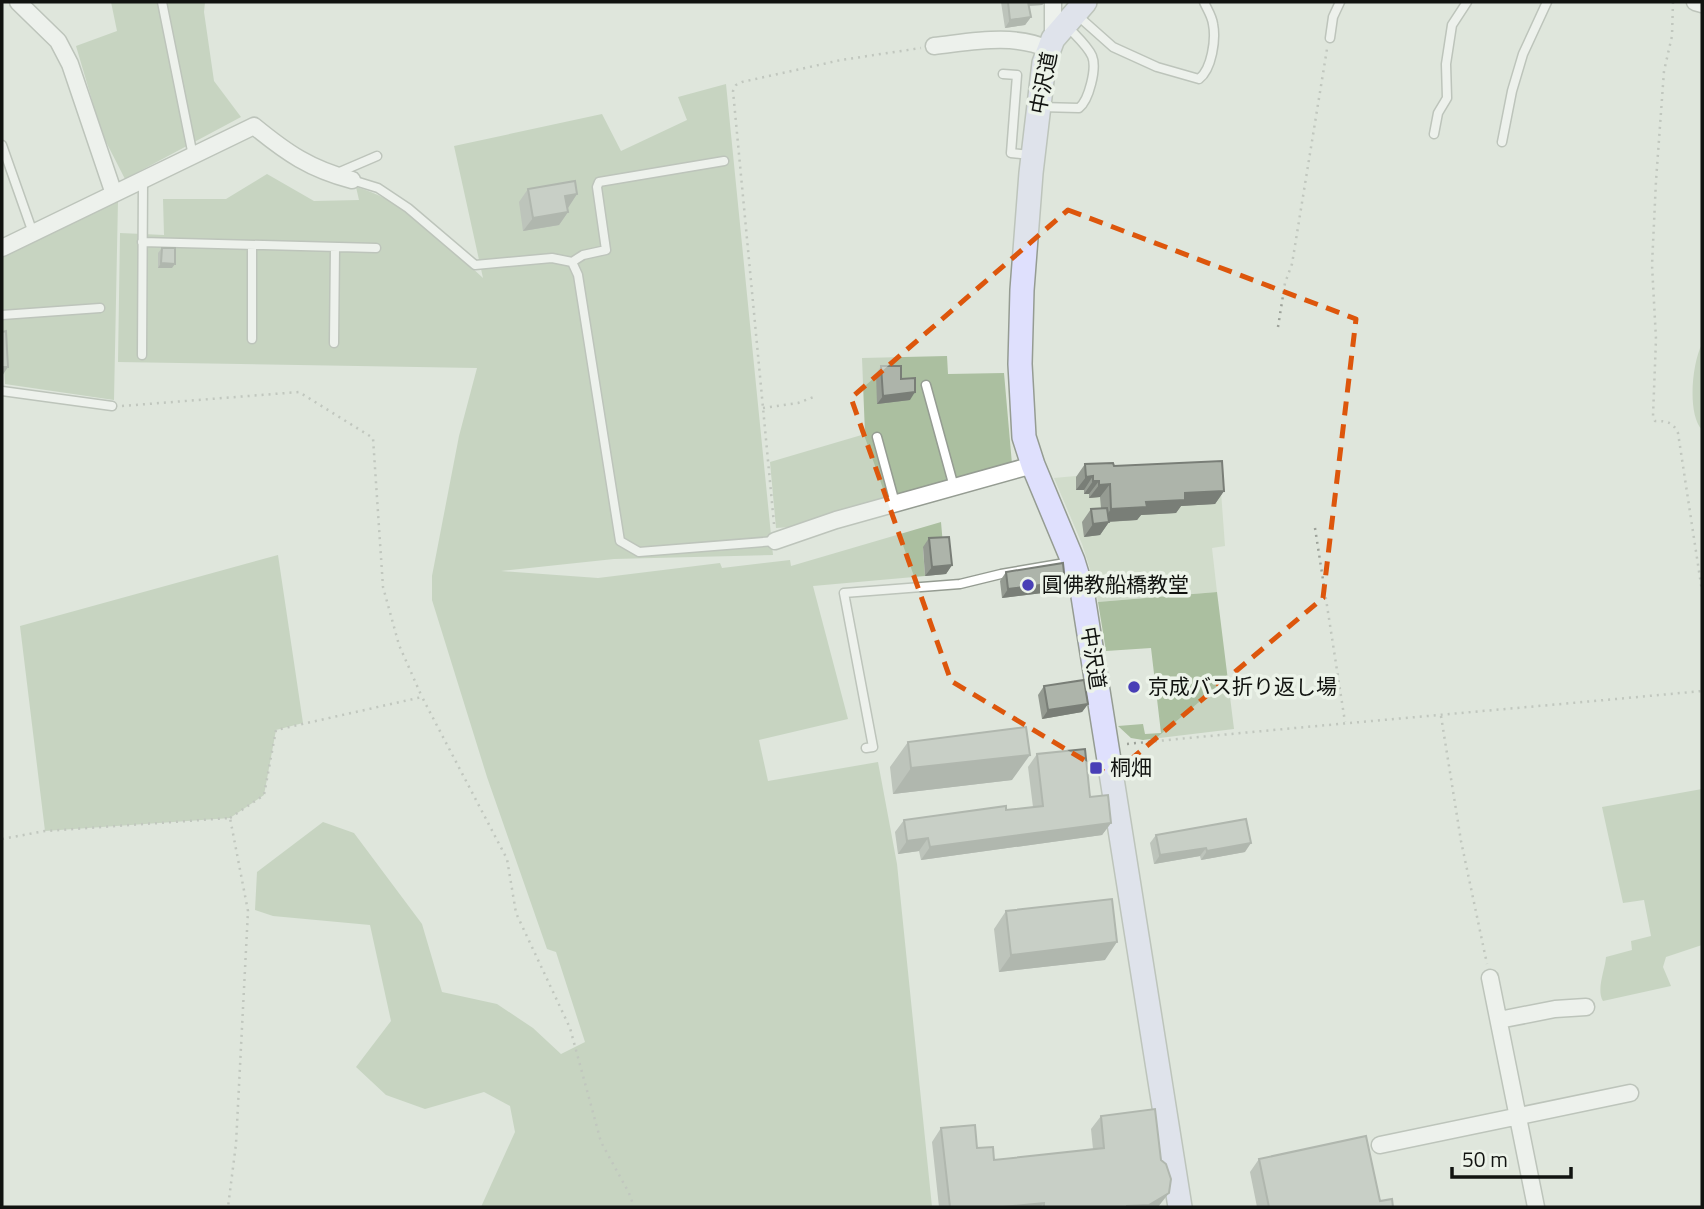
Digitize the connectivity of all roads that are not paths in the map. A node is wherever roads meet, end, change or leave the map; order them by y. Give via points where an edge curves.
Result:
1 (18, 2) edge
2 (162, 2) edge
3 (1053, 2) edge
4 (1204, 2) edge
5 (1340, 2) edge
6 (1467, 2) edge
7 (1547, 2) edge
8 (1695, 2) edge
9 (1702, 4) edge
10 (1065, 26) edge
11 (1330, 38) road end
12 (934, 46) road end
13 (1003, 74) dead end
14 (1037, 107) junction
15 (1434, 134) dead end
16 (1502, 142) dead end
17 (2, 145) edge
18 (1033, 155) junction
19 (192, 156) junction
20 (377, 156) dead end
21 (724, 161) dead end
22 (332, 175) junction
23 (143, 180) junction
24 (352, 180) joint
25 (114, 194) junction
26 (33, 233) junction
27 (142, 242) junction
28 (252, 245) junction
29 (335, 247) junction
30 (2, 248) edge
31 (376, 248) dead end
32 (572, 262) junction
33 (100, 308) dead end
34 (2, 315) edge
35 (251, 339) dead end
36 (334, 343) dead end
37 (142, 355) dead end
38 (926, 385) dead end
39 (2, 391) edge
40 (112, 407) road end
41 (877, 437) dead end
42 (1033, 465) junction
43 (954, 487) junction
44 (895, 503) junction
45 (775, 541) joint
46 (1073, 561) junction
47 (866, 748) dead end
48 (1490, 978) road end
49 (1586, 1007) dead end
50 (1499, 1020) junction
51 (1630, 1093) dead end
52 (1519, 1116) junction
53 (1380, 1146) dead end
54 (1180, 1207) edge
55 (1536, 1207) edge

1 - 25 street via 58,41 70,64
2 - 19 lane
3 - 10 street
4 - 10 lane via 1214,36 1208,66 1199,79 1157,67
5 - 11 lane
6 - 15 lane via 1452,25 1447,98
7 - 16 lane via 1523,54
8 - 9 street
10 - 12 street via 1032,42 988,40
10 - 14 street, 中沢道
10 - 14 lane via 1091,54 1089,94 1079,108
13 - 18 lane via 1017,75 1011,153
14 - 18 street, 中沢道
17 - 26 lane
18 - 42 street, 中沢道 via 1020,364 1024,437
19 - 22 street via 254,125 293,157
19 - 23 street
20 - 22 lane
21 - 32 lane via 599,182 606,250
22 - 24 street
23 - 25 street
23 - 27 lane
24 - 32 lane via 378,188 408,208 475,265 552,258
25 - 26 street
26 - 30 street
27 - 28 lane
27 - 37 lane
28 - 29 lane
28 - 35 lane
29 - 31 lane
29 - 36 lane
32 - 45 lane via 578,275 620,541 639,552
33 - 34 lane
38 - 43 lane
39 - 40 lane
41 - 44 lane
42 - 43 street
42 - 46 street, 中沢道
43 - 44 street
44 - 45 street
46 - 47 lane via 960,584 844,593 873,747
46 - 54 street, 中沢道 via 1082,590
48 - 50 street
49 - 50 street
50 - 52 street
51 - 52 street
52 - 53 street
52 - 55 street

